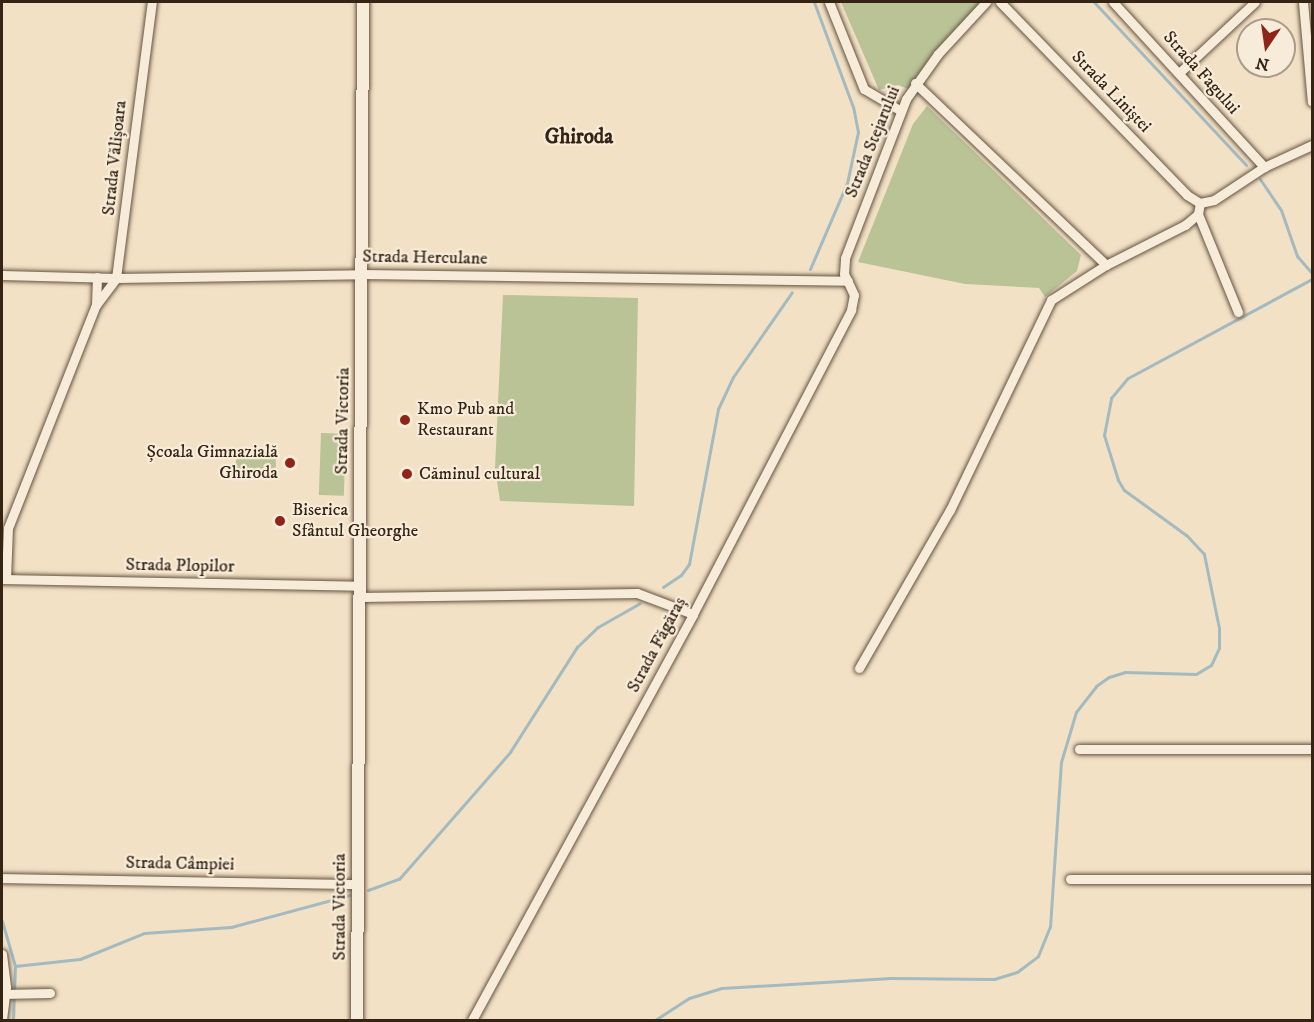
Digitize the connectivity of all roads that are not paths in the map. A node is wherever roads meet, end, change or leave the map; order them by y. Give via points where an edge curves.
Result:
1 (363, 2) edge
2 (829, 2) edge
3 (986, 2) edge
4 (1000, 2) edge
5 (1113, 2) edge
6 (1255, 2) edge
7 (1303, 2) edge
8 (150, 4) edge
9 (1179, 73) junction
10 (915, 83) junction
11 (1312, 102) edge
12 (901, 111) junction
13 (1312, 145) edge
14 (1264, 167) junction
15 (1200, 203) junction
16 (1198, 214) junction
17 (1106, 265) junction
18 (362, 274) junction
19 (2, 275) edge
20 (99, 277) junction
21 (114, 278) junction
22 (848, 281) junction
23 (96, 304) junction
24 (1238, 312) dead end
25 (4, 579) edge
26 (359, 592) junction
27 (693, 614) junction
28 (859, 668) dead end
29 (1079, 749) dead end
30 (1312, 749) edge
31 (2, 878) edge
32 (1070, 879) dead end
33 (1312, 879) edge
34 (358, 884) junction
35 (2, 954) edge
36 (50, 993) dead end
37 (7, 994) edge
38 (2, 1020) edge
39 (357, 1020) edge
40 (472, 1020) edge

1 - 18 street, Strada Victoria
2 - 12 street via 864,88
3 - 10 street, Strada Stejarului
4 - 15 street, Strada Liniștei via 1187,195
5 - 9 street, Strada Fagului
6 - 9 street
7 - 11 street
8 - 21 street, Strada Vălișoara
9 - 14 street, Strada Fagului
10 - 12 street, Strada Stejarului
10 - 17 street
12 - 22 street, Strada Stejarului via 845,258
13 - 14 street
14 - 15 street via 1214,200
15 - 16 street
16 - 17 street
16 - 24 street
17 - 28 street via 1066,288 1045,309 950,510
18 - 21 street, Strada Herculane
18 - 22 street, Strada Herculane
18 - 26 street, Strada Victoria
19 - 20 street, Strada Herculane
20 - 21 street, Strada Herculane
20 - 23 street
21 - 23 street
22 - 27 street, Strada Făgăraș via 854,295 851,310
23 - 25 street via 8,528
25 - 26 street, Strada Plopilor
26 - 27 street, Strada Plopilor via 637,593
26 - 34 street, Strada Victoria
27 - 40 street, Strada Făgăraș
29 - 30 street
31 - 34 street, Strada Câmpiei
32 - 33 street
34 - 39 street, Strada Victoria
35 - 37 street
36 - 37 street
37 - 38 street

